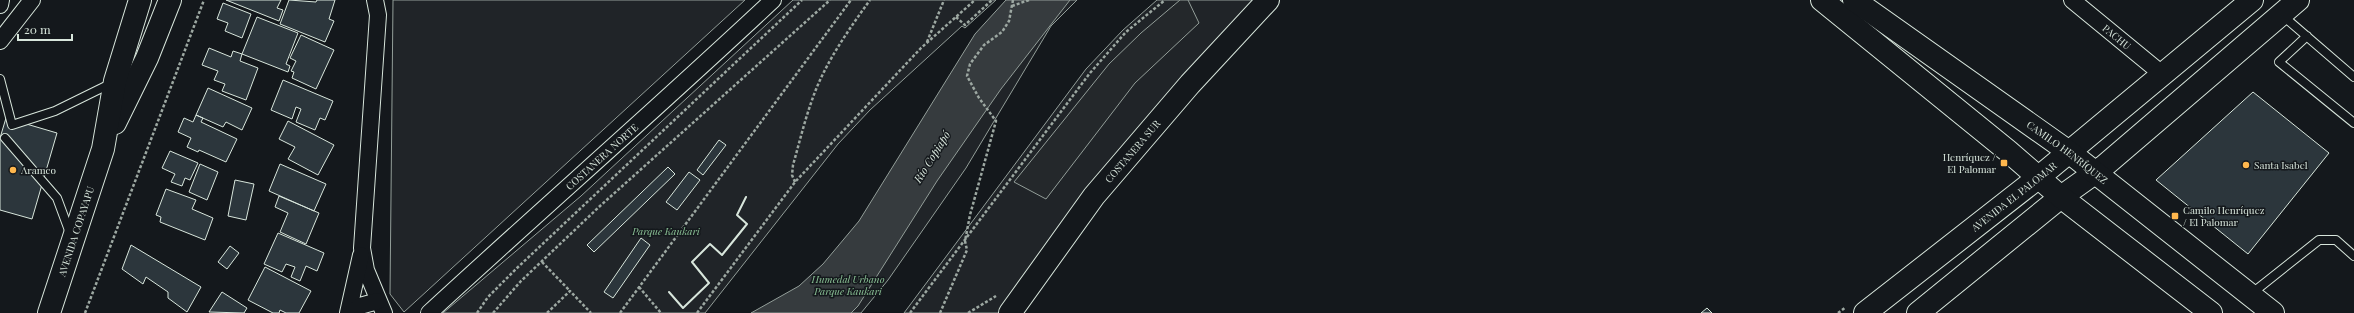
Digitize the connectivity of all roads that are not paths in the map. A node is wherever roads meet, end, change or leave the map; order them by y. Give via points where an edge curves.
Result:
1 (1, 0) edge
2 (32, 0) edge
3 (140, 0) edge
4 (170, 0) edge
5 (376, 0) edge
6 (773, 0) edge
7 (1268, 0) edge
8 (1822, 0) edge
9 (1854, 0) edge
10 (2072, 0) edge
11 (2251, 0) edge
12 (2298, 0) edge
13 (0, 5) edge
14 (2281, 14) junction
15 (2307, 36) junction
16 (0, 41) edge
17 (2162, 74) junction
18 (2354, 77) edge
19 (0, 79) edge
20 (115, 81) junction
21 (2354, 123) edge
22 (12, 125) junction
23 (2, 138) edge
24 (103, 149) junction
25 (2069, 152) junction
26 (2094, 173) junction
27 (2039, 177) junction
28 (2060, 196) junction
29 (73, 242) junction
30 (362, 248) junction
31 (2354, 256) edge
32 (2250, 295) junction
33 (381, 307) edge
34 (49, 313) edge
35 (349, 313) edge
36 (429, 313) edge
37 (1010, 313) edge
38 (1865, 313) edge
39 (1918, 313) edge
40 (2211, 313) edge
41 (2273, 313) edge

1 - 13 street
2 - 16 street
3 - 20 main road, AVENIDA COPAYAPU
4 - 24 main road, AVENIDA COPAYAPU via 147,58
5 - 30 street via 378,15
6 - 36 street, COSTANERA NORTE
7 - 37 main road, COSTANERA SUR via 1190,84 1094,196
8 - 27 main road
9 - 25 main road, CAMILO HENRÍQUEZ
10 - 17 street, PACHU
11 - 17 main road, AVENIDA EL PALOMAR
12 - 14 main road
14 - 15 lane
14 - 26 main road
15 - 18 lane
15 - 21 lane via 2279,62
17 - 25 main road, AVENIDA EL PALOMAR
19 - 22 lane
20 - 22 lane via 55,111
20 - 24 main road, AVENIDA COPAYAPU
22 - 23 lane
23 - 29 lane via 57,198
24 - 29 main road, AVENIDA COPAYAPU
25 - 26 main road, CAMILO HENRÍQUEZ
25 - 27 main road, AVENIDA EL PALOMAR
26 - 28 main road
26 - 32 main road, CAMILO HENRÍQUEZ
27 - 28 main road
27 - 38 main road, AVENIDA EL PALOMAR
28 - 39 main road
28 - 40 main road
29 - 34 main road, AVENIDA COPAYAPU
30 - 33 street via 366,270
30 - 35 street
31 - 32 lane via 2336,240 2319,240
32 - 41 main road, CAMILO HENRÍQUEZ
33 - 35 street via 360,306

